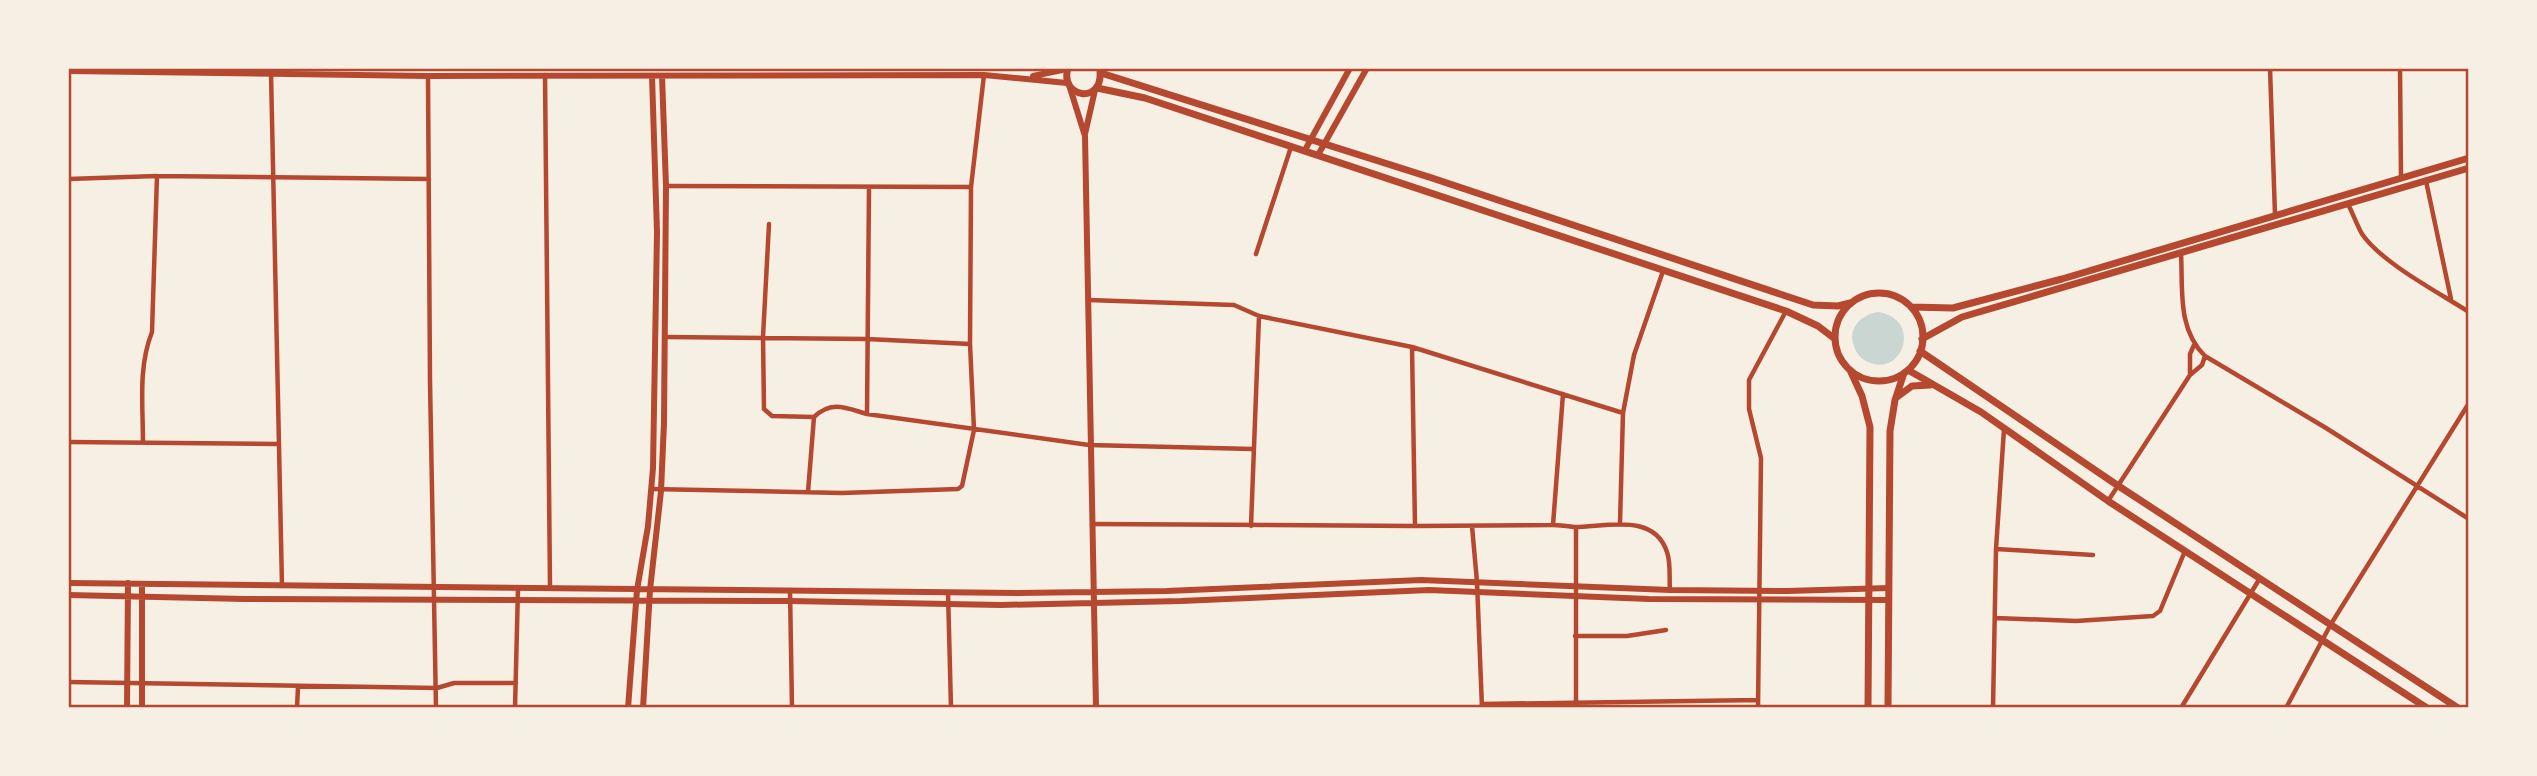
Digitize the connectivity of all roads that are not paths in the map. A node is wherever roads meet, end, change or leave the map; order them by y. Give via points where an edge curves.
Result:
1 (1350, 68) edge
2 (1367, 68) edge
3 (2270, 68) edge
4 (2400, 68) edge
5 (1067, 69) edge
6 (318, 70) edge
7 (68, 71) edge
8 (545, 71) edge
9 (1100, 71) edge
10 (271, 73) junction
11 (984, 75) junction
12 (428, 76) junction
13 (652, 76) junction
14 (662, 76) junction
15 (1028, 77) junction
16 (1069, 85) junction
17 (1096, 89) junction
18 (1085, 136) junction
19 (1310, 140) junction
20 (1324, 144) junction
21 (1292, 147) junction
22 (1305, 150) junction
23 (1318, 155) junction
24 (2469, 158) edge
25 (2469, 168) edge
26 (157, 176) junction
27 (271, 178) junction
28 (2401, 178) junction
29 (68, 179) edge
30 (429, 179) junction
31 (2426, 181) junction
32 (666, 186) junction
33 (971, 187) junction
34 (869, 188) junction
35 (2348, 204) junction
36 (2275, 215) junction
37 (769, 224) dead end
38 (2182, 253) junction
39 (1256, 254) dead end
40 (1663, 269) junction
41 (1088, 300) junction
42 (2451, 300) junction
43 (1850, 303) junction
44 (1911, 307) junction
45 (1786, 311) junction
46 (2469, 312) edge
47 (1259, 316) junction
48 (666, 337) junction
49 (763, 337) junction
50 (867, 339) junction
51 (1835, 339) junction
52 (1923, 340) junction
53 (970, 344) junction
54 (2194, 345) junction
55 (1412, 347) junction
56 (1920, 351) junction
57 (2205, 356) junction
58 (1850, 370) junction
59 (1906, 372) junction
60 (2190, 375) junction
61 (1936, 386) junction
62 (1563, 394) junction
63 (1895, 400) junction
64 (2469, 403) edge
65 (1623, 413) junction
66 (867, 415) junction
67 (814, 417) junction
68 (2004, 428) junction
69 (974, 430) junction
70 (68, 442) edge
71 (143, 443) junction
72 (277, 444) junction
73 (1089, 445) junction
74 (1253, 449) junction
75 (2117, 485) junction
76 (2416, 486) junction
77 (651, 489) junction
78 (661, 491) junction
79 (808, 492) junction
80 (2108, 501) junction
81 (2469, 519) edge
82 (1620, 523) junction
83 (1091, 524) junction
84 (1553, 525) junction
85 (1251, 526) junction
86 (1415, 526) junction
87 (1472, 526) junction
88 (1576, 527) junction
89 (1996, 549) junction
90 (2185, 551) junction
91 (2093, 555) dead end
92 (2260, 578) junction
93 (1477, 582) junction
94 (68, 583) edge
95 (128, 583) junction
96 (142, 584) junction
97 (1576, 585) junction
98 (282, 586) junction
99 (435, 587) junction
100 (517, 588) junction
101 (1870, 588) junction
102 (1889, 588) junction
103 (550, 589) junction
104 (637, 590) junction
105 (650, 590) junction
106 (790, 590) junction
107 (1670, 590) junction
108 (1093, 591) junction
109 (1759, 591) junction
110 (947, 592) junction
111 (1477, 592) junction
112 (68, 594) edge
113 (2251, 594) junction
114 (128, 596) junction
115 (142, 596) junction
116 (1576, 596) junction
117 (517, 599) junction
118 (436, 600) junction
119 (1870, 600) junction
120 (1889, 600) junction
121 (790, 601) junction
122 (1759, 601) junction
123 (636, 602) junction
124 (649, 602) junction
125 (1093, 602) junction
126 (948, 604) junction
127 (1995, 618) junction
128 (2331, 624) junction
129 (1666, 631) dead end
130 (1576, 636) junction
131 (2323, 639) junction
132 (68, 682) edge
133 (127, 682) junction
134 (142, 683) junction
135 (516, 683) junction
136 (298, 687) junction
137 (436, 688) junction
138 (1758, 700) junction
139 (1576, 701) junction
140 (1482, 706) edge
141 (127, 708) edge
142 (142, 708) edge
143 (297, 708) edge
144 (436, 708) edge
145 (515, 708) edge
146 (628, 708) edge
147 (643, 708) edge
148 (792, 708) edge
149 (951, 708) edge
150 (1096, 708) edge
151 (1758, 708) edge
152 (1868, 708) edge
153 (1888, 708) edge
154 (1993, 708) edge
155 (2181, 708) edge
156 (2286, 708) edge
157 (2427, 708) edge
158 (2458, 708) edge

1 - 19 street
2 - 20 street
3 - 36 street
4 - 28 street
5 - 15 street
5 - 16 main road
6 - 10 street
6 - 12 street
7 - 10 street
8 - 12 street
8 - 13 street
8 - 103 street
9 - 17 main road
9 - 19 main road
10 - 27 street
11 - 14 street
11 - 15 street
11 - 33 street
12 - 30 street
13 - 14 street
13 - 77 street via 657,258
14 - 32 street
15 - 16 street
16 - 17 main road via 1081,94
16 - 18 street
17 - 18 street
17 - 21 main road via 1144,98
18 - 41 street
19 - 20 main road
19 - 22 street
20 - 23 street
20 - 43 main road via 1813,305
21 - 22 main road
21 - 39 street
22 - 23 main road
23 - 40 main road
24 - 28 main road
25 - 31 main road
26 - 27 street
26 - 29 street
26 - 71 street via 152,332 142,368
27 - 30 street
27 - 72 street
28 - 36 main road
30 - 99 street
31 - 35 main road
31 - 42 street
32 - 34 street
32 - 48 street
33 - 34 street
33 - 53 street
34 - 50 street
35 - 38 main road
35 - 42 street via 2362,234 2374,247
36 - 44 main road via 1953,308
37 - 49 street
38 - 52 main road via 1962,317
38 - 54 street via 2185,323
40 - 45 main road
40 - 65 street via 1634,355
41 - 47 street via 1222,303
41 - 73 street
42 - 46 street
43 - 44 main road via 1882,293
43 - 51 main road via 1839,319
44 - 52 main road
45 - 51 main road
45 - 109 street via 1748,387 1761,458
47 - 55 street
47 - 74 street
48 - 49 street
48 - 78 street
49 - 50 street
49 - 67 street via 766,412
50 - 53 street
50 - 66 street
51 - 58 main road via 1839,356
52 - 56 main road
53 - 69 street
54 - 57 street
54 - 60 street
55 - 62 street
55 - 86 street
56 - 59 main road
56 - 75 main road
57 - 60 street
57 - 76 street
58 - 59 main road via 1864,379 1881,381
58 - 101 main road via 1870,427
59 - 61 main road
59 - 63 main road
60 - 75 street
61 - 63 main road via 1912,386
61 - 68 main road
62 - 65 street
62 - 84 street
63 - 102 main road via 1890,431
64 - 76 street
65 - 82 street
66 - 67 street via 833,406
66 - 69 street
67 - 79 street
68 - 80 main road
68 - 89 street
69 - 73 street
69 - 79 street via 964,484 958,489
70 - 71 street
71 - 72 street
72 - 98 street
73 - 74 street
73 - 83 street
74 - 85 street
75 - 80 street
75 - 92 main road
76 - 81 street
76 - 128 street
77 - 78 street
77 - 104 street
78 - 79 street
78 - 105 street
80 - 90 main road
82 - 88 street
82 - 107 street via 1641,527 1664,543
83 - 85 street
83 - 108 street
84 - 87 street
84 - 88 street
85 - 86 street
86 - 87 street
87 - 93 street
88 - 97 street
89 - 91 street
89 - 127 street
90 - 113 main road
90 - 127 street via 2160,611 2153,616 2076,621
92 - 113 street
92 - 128 main road
93 - 97 street
93 - 108 street
93 - 111 street
94 - 95 street
95 - 96 street
95 - 114 street
96 - 98 street
96 - 115 street
97 - 107 street
97 - 116 street
98 - 99 street
99 - 100 street
99 - 118 street
100 - 103 street
100 - 117 street
101 - 102 street
101 - 109 street
101 - 119 main road
102 - 120 main road
103 - 104 street
104 - 105 street
104 - 123 street
105 - 106 street
105 - 124 street
106 - 110 street
106 - 121 street
107 - 109 street
108 - 110 street
108 - 125 street
109 - 122 street
110 - 126 street
111 - 116 street
111 - 125 street
111 - 140 street
112 - 114 street
113 - 131 main road
113 - 155 street
114 - 115 street
114 - 133 street
115 - 118 street
115 - 134 street
116 - 122 street
116 - 130 street
117 - 118 street
117 - 123 street
117 - 135 street
118 - 137 street
119 - 120 street
119 - 122 street
119 - 152 main road
120 - 153 main road
121 - 124 street
121 - 126 street
121 - 148 street
122 - 138 street
123 - 124 street
123 - 146 street
124 - 147 street
125 - 126 street
125 - 150 street
126 - 149 street
127 - 154 street
128 - 131 street
128 - 158 main road
129 - 130 street
130 - 139 street
131 - 156 street
131 - 157 main road
132 - 133 street
133 - 134 street
133 - 141 street
134 - 136 street
134 - 142 street
135 - 137 street via 454,682
135 - 145 street
136 - 137 street
136 - 143 street
137 - 144 street
138 - 139 street
138 - 151 street
139 - 140 street

